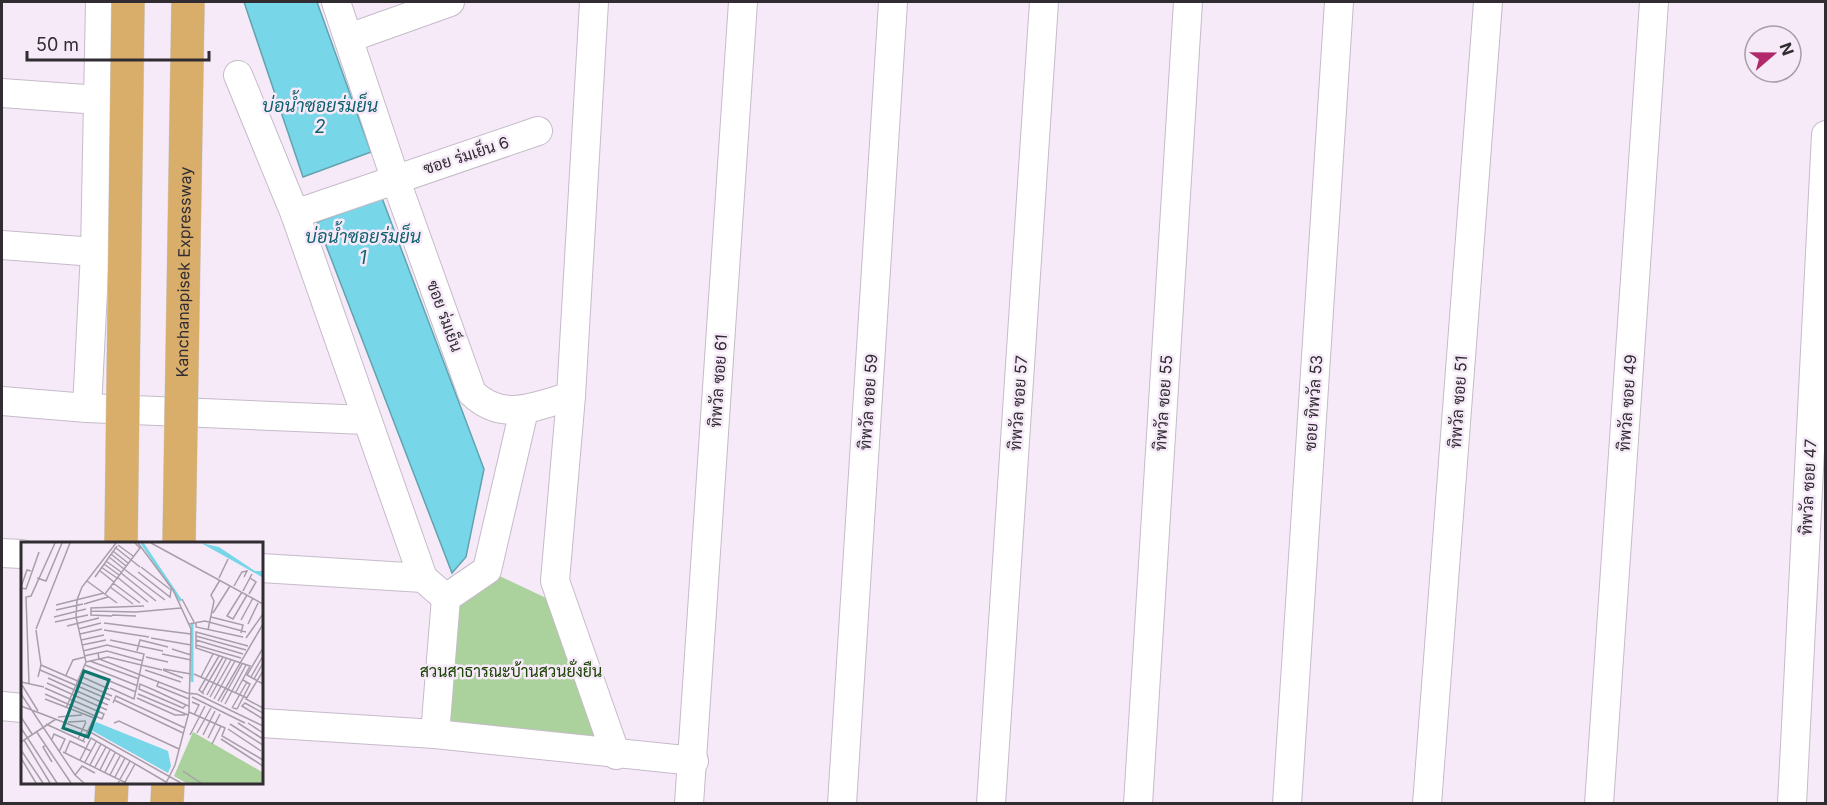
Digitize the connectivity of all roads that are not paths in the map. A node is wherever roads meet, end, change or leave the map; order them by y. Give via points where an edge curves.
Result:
1 (100, 2) edge
2 (128, 2) edge
3 (188, 2) edge
4 (336, 2) edge
5 (450, 2) edge
6 (594, 2) edge
7 (743, 2) edge
8 (893, 2) edge
9 (1044, 2) edge
10 (1188, 2) edge
11 (1339, 2) edge
12 (1488, 2) edge
13 (1654, 2) edge
14 (349, 38) junction
15 (238, 75) dead end
16 (2, 93) edge
17 (99, 100) junction
18 (538, 131) dead end
19 (1826, 135) edge
20 (395, 178) junction
21 (295, 214) junction
22 (2, 245) edge
23 (95, 252) junction
24 (571, 396) junction
25 (2, 401) edge
26 (87, 408) junction
27 (524, 410) junction
28 (366, 420) junction
29 (121, 542) edge
30 (179, 542) edge
31 (2, 553) edge
32 (21, 554) edge
33 (262, 568) edge
34 (423, 578) junction
35 (446, 598) junction
36 (2, 706) edge
37 (21, 708) edge
38 (262, 723) edge
39 (435, 734) junction
40 (616, 755) junction
41 (693, 761) junction
42 (112, 784) edge
43 (168, 784) edge
44 (111, 804) edge
45 (167, 804) edge
46 (689, 804) edge
47 (843, 804) edge
48 (991, 804) edge
49 (1138, 804) edge
50 (1287, 804) edge
51 (1427, 804) edge
52 (1599, 804) edge
53 (1792, 804) edge

1 - 17 street
2 - 29 highway, bridge
3 - 30 highway, Kanchanapisek Expressway, bridge
4 - 14 street, ซอย ร่มเย็น
5 - 14 street
6 - 24 street
7 - 41 street, ทิพวัล ซอย 61
8 - 47 street, ทิพวัล ซอย 59
9 - 48 street, ทิพวัล ซอย 57
10 - 49 street, ทิพวัล ซอย 55
11 - 50 street, ซอย ทิพวัล 53
12 - 51 street, ทิพวัล ซอย 51
13 - 52 street, ทิพวัล ซอย 49
14 - 20 street, ซอย ร่มเย็น
15 - 21 street
16 - 17 street
17 - 23 street
18 - 20 street, ซอย ร่มเย็น 6
19 - 53 street, ทิพวัล ซอย 47
20 - 21 street, ซอย ร่มเย็น 6
20 - 27 street, ซอย ร่มเย็น via 472,393 498,410
21 - 28 street
22 - 23 street
23 - 26 street
24 - 27 street, ซอย ร่มเย็น
24 - 40 street via 555,581
25 - 26 street
26 - 28 street
27 - 35 street via 487,570
28 - 34 street
31 - 32 street
33 - 34 street
34 - 35 street
35 - 39 street
36 - 37 street
38 - 39 street
39 - 40 street
40 - 41 street
41 - 46 street
42 - 44 highway
43 - 45 highway

